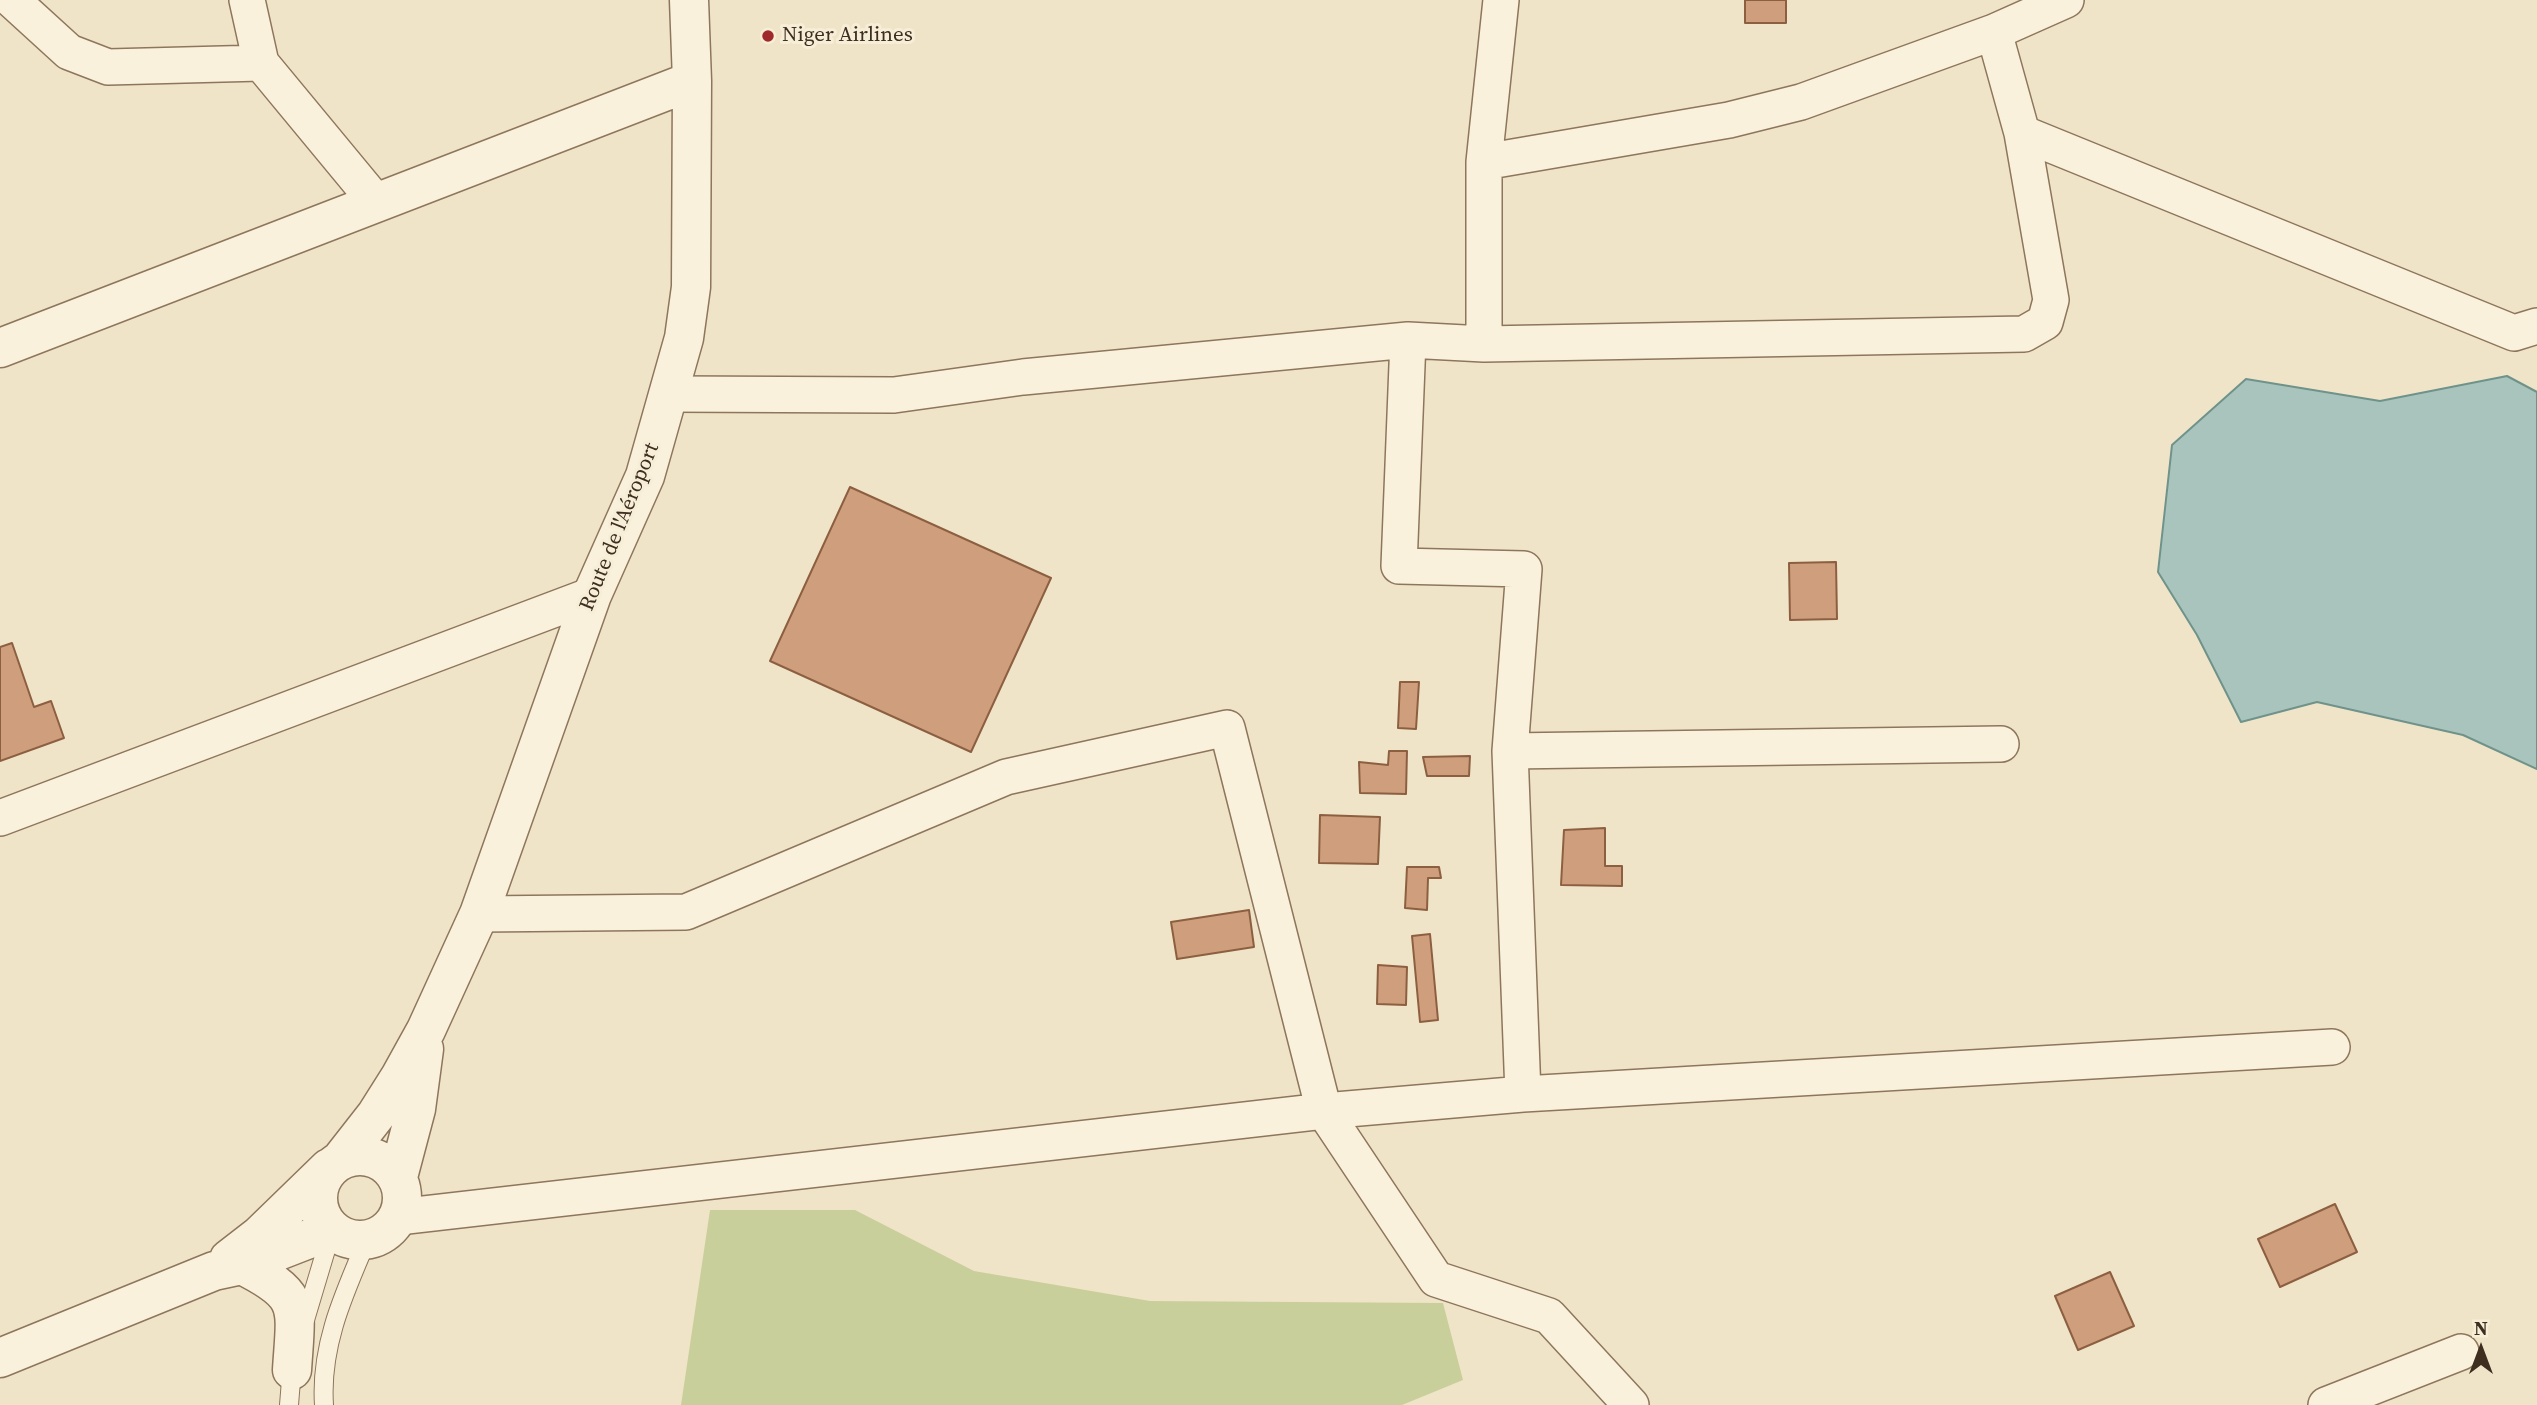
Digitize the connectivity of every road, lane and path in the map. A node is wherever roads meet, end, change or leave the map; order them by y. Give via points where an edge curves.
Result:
1 (12, 0) edge
2 (247, 0) edge
3 (689, 0) edge
4 (1501, 0) edge
5 (2066, 0) edge
6 (1994, 32) junction
7 (261, 63) junction
8 (692, 81) junction
9 (2022, 133) junction
10 (1484, 162) junction
11 (376, 202) junction
12 (2537, 326) edge
13 (1408, 340) junction
14 (1484, 344) junction
15 (0, 348) edge
16 (670, 394) junction
17 (592, 595) junction
18 (2001, 744) dead end
19 (1510, 751) junction
20 (0, 818) edge
21 (479, 914) junction
22 (426, 1030) junction
23 (2332, 1046) dead end
24 (1523, 1094) junction
25 (1324, 1111) junction
26 (335, 1165) junction
27 (398, 1177) junction
28 (398, 1217) junction
29 (350, 1235) junction
30 (228, 1268) junction
31 (2461, 1352) dead end
32 (0, 1357) edge
33 (290, 1388) edge
34 (324, 1405) edge
35 (1631, 1405) edge
36 (2326, 1405) edge

1 - 7 street via 69,52 108,67
2 - 7 street
3 - 8 street, Route de l'Aéroport
4 - 10 street
5 - 6 street
6 - 9 street
6 - 10 street via 1801,102 1730,120
7 - 11 street
8 - 11 street
8 - 16 street, Route de l'Aéroport via 691,288
9 - 12 street via 2514,333
9 - 14 street via 2051,300 2045,321 2024,334
10 - 14 street
11 - 15 street
13 - 14 street
13 - 16 street via 1023,377 894,395
13 - 19 street via 1399,566 1524,569
16 - 17 street, Route de l'Aéroport via 645,476
17 - 20 street
17 - 21 street, Route de l'Aéroport
18 - 19 street
19 - 24 street
21 - 22 street, Route de l'Aéroport
21 - 25 street via 686,912 1006,777 1227,728
22 - 26 street, Route de l'Aéroport via 376,1115
22 - 27 street, Route de l'Aéroport via 416,1109
23 - 24 street
24 - 25 street
25 - 28 street
25 - 35 street via 1436,1279 1549,1316
26 - 27 street via 353,1156 378,1159
26 - 29 street via 322,1180 318,1206 323,1220
26 - 30 street
27 - 28 street via 403,1204
28 - 29 street via 380,1236
29 - 30 street
29 - 33 lane via 311,1295
29 - 34 lane via 327,1345
30 - 32 street
30 - 33 street via 276,1284 291,1302 295,1314
31 - 36 street

